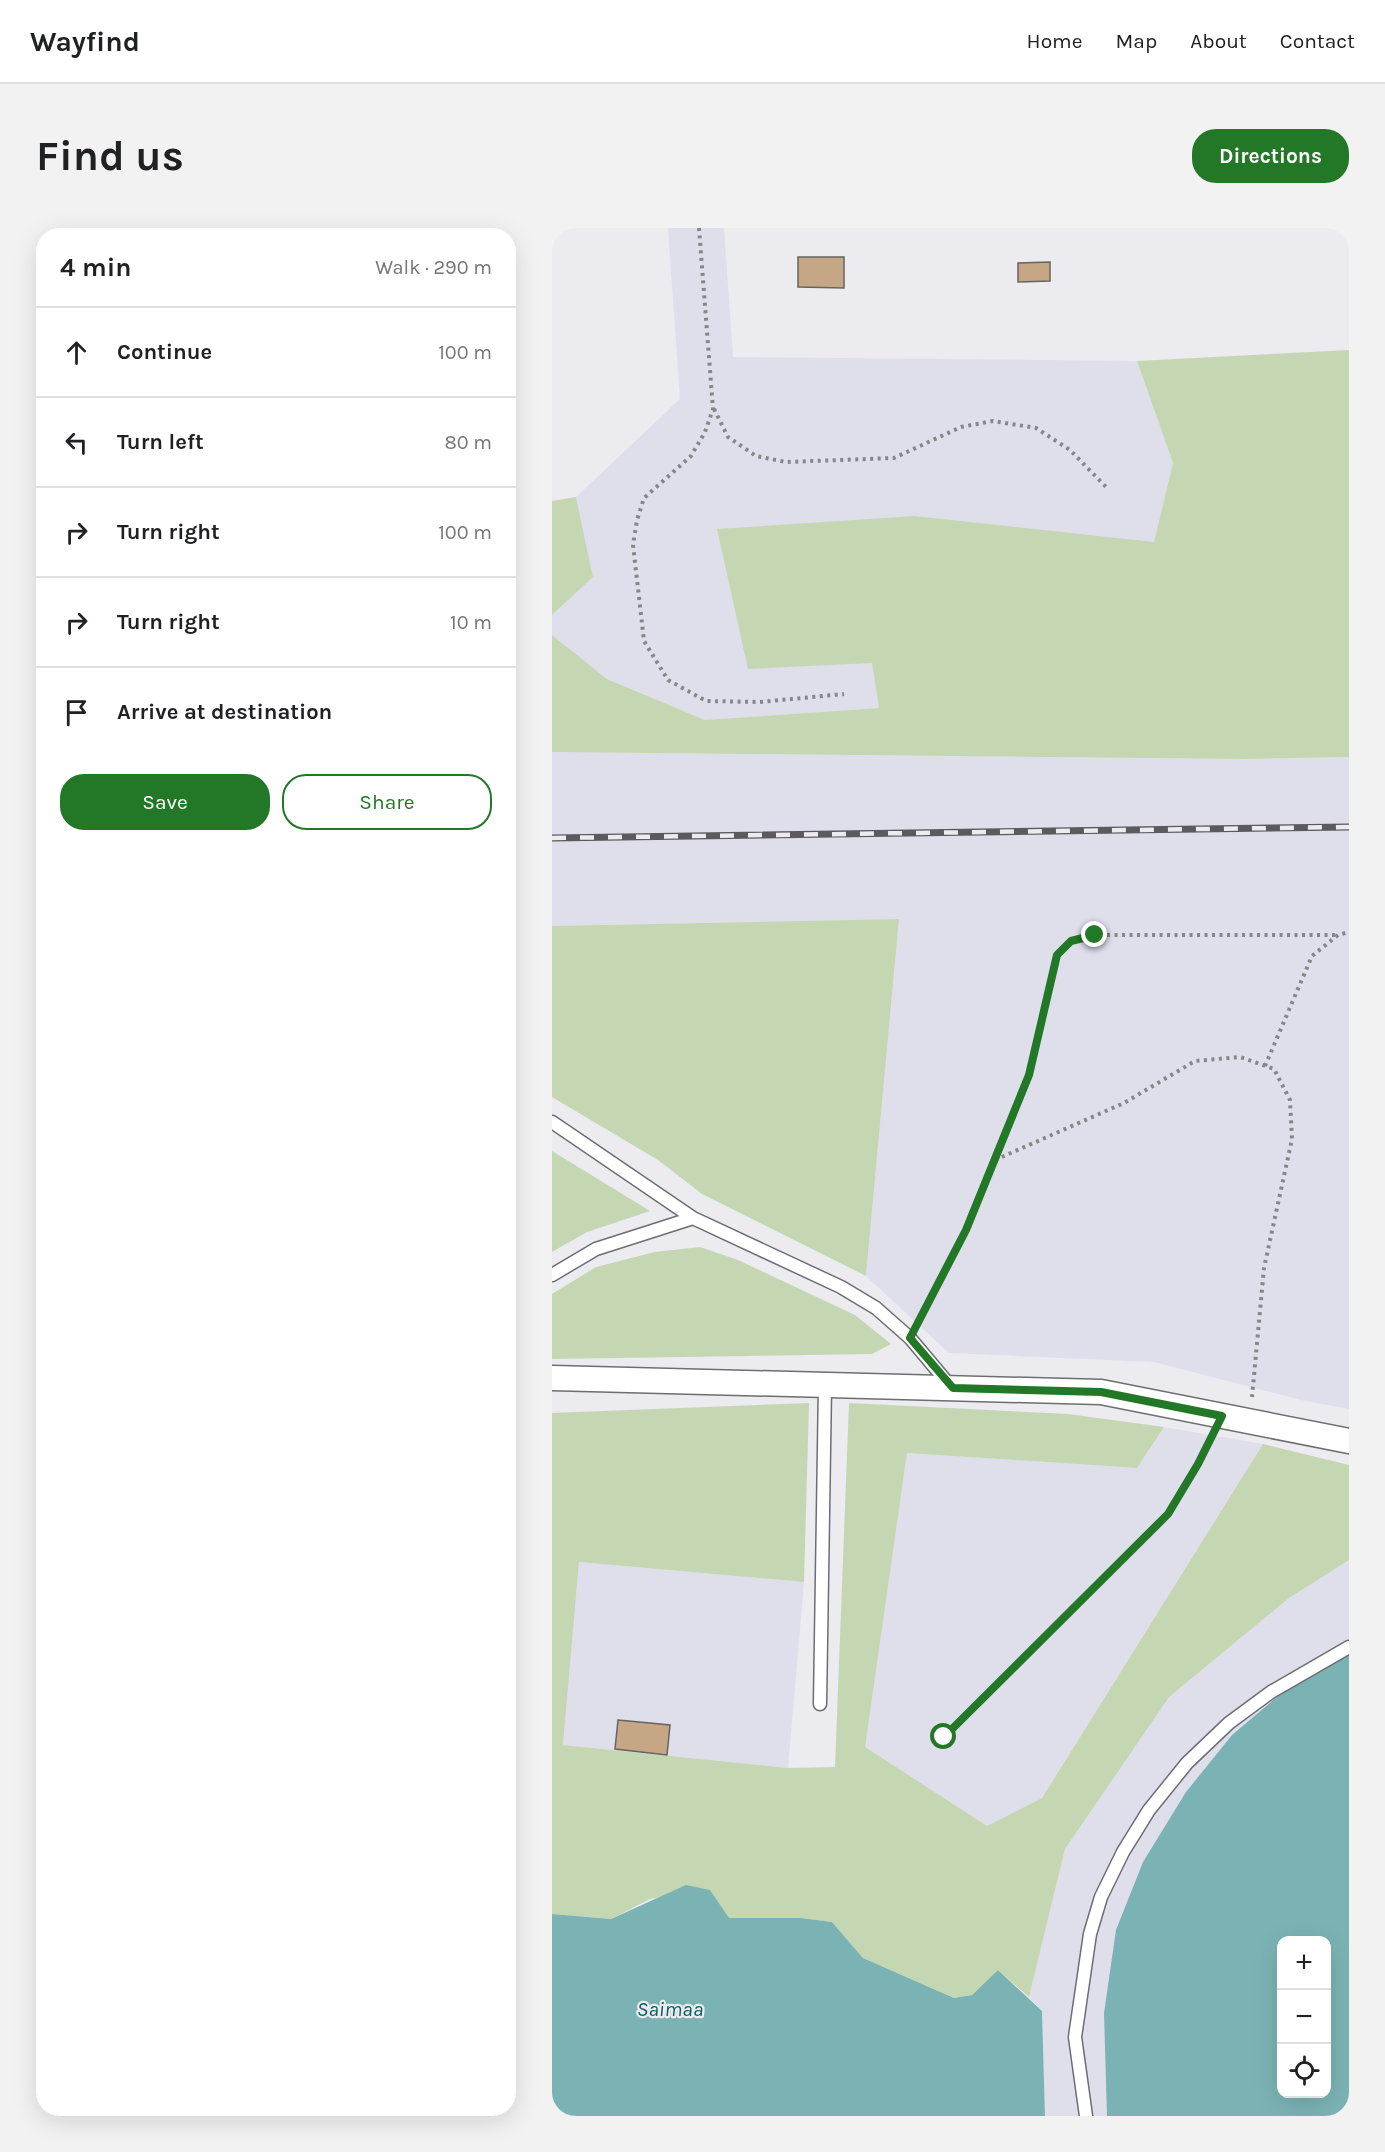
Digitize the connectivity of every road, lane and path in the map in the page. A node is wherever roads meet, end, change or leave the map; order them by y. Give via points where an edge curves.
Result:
1 (699, 228) edge
2 (713, 409) junction
3 (1108, 489) dead end
4 (844, 694) dead end
5 (1349, 932) edge
6 (1338, 934) junction
7 (1265, 1066) junction
8 (552, 1122) edge
9 (995, 1160) junction
10 (693, 1218) junction
11 (552, 1275) edge
12 (910, 1338) junction
13 (552, 1378) edge
14 (825, 1385) junction
15 (953, 1388) junction
16 (1222, 1416) junction
17 (1249, 1421) junction
18 (1349, 1441) edge
19 (1349, 1647) edge
20 (820, 1704) dead end
21 (944, 1737) dead end
22 (1086, 2116) edge

1 - 2 path
2 - 3 path via 728,437 756,456 786,462 894,458 961,427 993,421 1036,428 1070,450
2 - 4 path via 691,456 644,498 637,520 633,545 644,641 668,680 706,701 760,702
5 - 6 path
6 - 7 path via 1312,956
6 - 9 path via 1095,935 1071,941 1057,955 1029,1075
7 - 9 path via 1240,1057 1195,1061 1124,1103
7 - 17 path via 1274,1069 1290,1100 1292,1139 1264,1269
8 - 10 lane
9 - 12 path via 966,1230
10 - 11 lane via 596,1249
10 - 12 lane via 841,1287 876,1308
12 - 15 lane
13 - 14 street
14 - 15 street
14 - 20 lane
15 - 16 street via 1101,1392
16 - 17 street
16 - 21 path via 1168,1514
17 - 18 street
19 - 22 lane via 1271,1692 1229,1723 1187,1763 1149,1810 1123,1852 1101,1897 1090,1934 1075,2037

